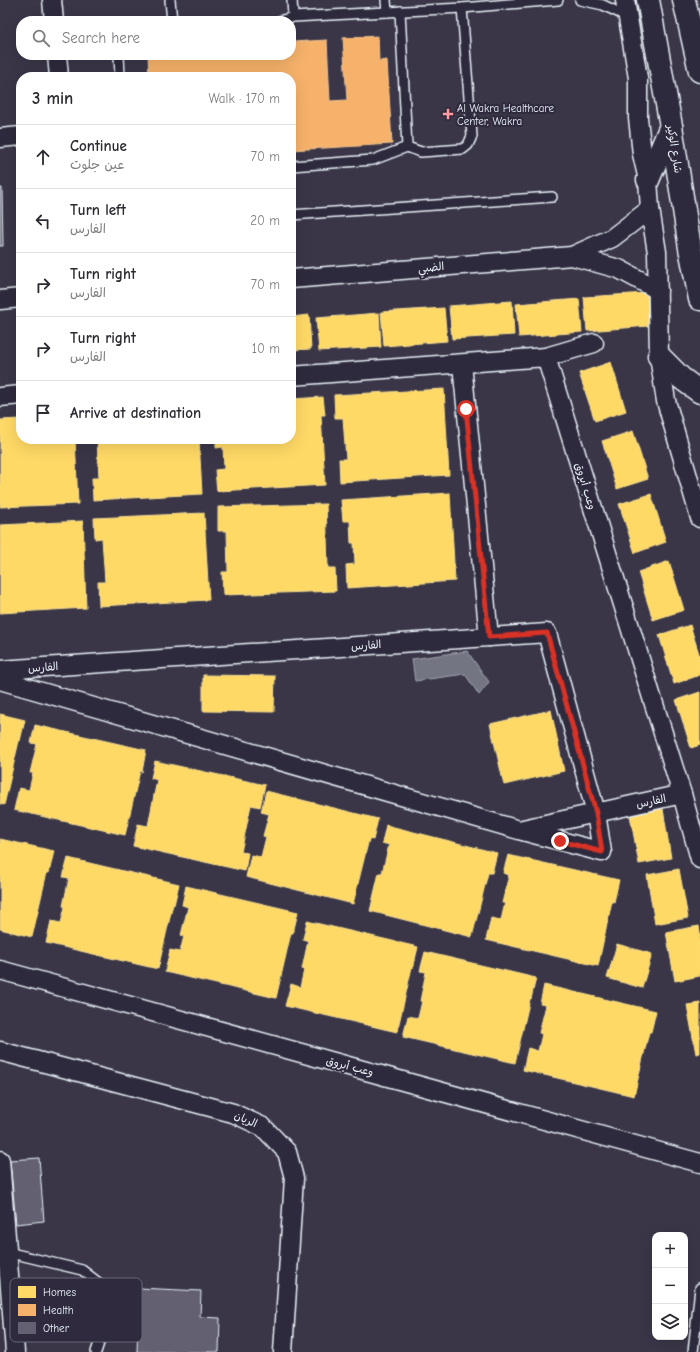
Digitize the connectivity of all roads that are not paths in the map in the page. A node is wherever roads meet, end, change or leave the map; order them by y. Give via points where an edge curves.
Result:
1 (52, 0) edge
2 (170, 0) edge
3 (292, 0) edge
4 (386, 0) edge
5 (558, 0) edge
6 (580, 0) edge
7 (648, 0) edge
8 (684, 0) edge
9 (692, 0) edge
10 (518, 2) edge
11 (462, 8) junction
12 (627, 9) edge
13 (400, 11) junction
14 (387, 12) junction
15 (54, 16) edge
16 (172, 16) edge
17 (293, 16) edge
18 (296, 17) edge
19 (57, 60) edge
20 (119, 60) edge
21 (700, 68) edge
22 (700, 71) edge
23 (59, 72) edge
24 (120, 72) edge
25 (671, 126) junction
26 (16, 136) edge
27 (0, 138) edge
28 (406, 147) junction
29 (296, 166) edge
30 (648, 180) junction
31 (552, 198) dead end
32 (650, 209) junction
33 (296, 215) edge
34 (572, 256) junction
35 (296, 279) edge
36 (658, 290) junction
37 (16, 298) edge
38 (700, 299) edge
39 (0, 300) edge
40 (594, 343) dead end
41 (659, 356) junction
42 (546, 357) junction
43 (462, 364) junction
44 (296, 376) edge
45 (700, 392) edge
46 (16, 395) edge
47 (0, 397) edge
48 (700, 518) edge
49 (489, 637) junction
50 (0, 670) edge
51 (0, 680) edge
52 (682, 794) junction
53 (596, 813) junction
54 (519, 830) junction
55 (700, 859) edge
56 (0, 970) edge
57 (0, 1051) edge
58 (0, 1160) edge
59 (700, 1163) edge
60 (8, 1252) junction
61 (10, 1278) edge
62 (92, 1278) edge
63 (700, 1288) edge
64 (15, 1342) edge
65 (99, 1342) edge
66 (16, 1352) edge
67 (96, 1352) edge
68 (283, 1352) edge
69 (693, 1352) edge

1 - 15 street
2 - 16 lane
3 - 17 lane
4 - 14 lane
5 - 10 lane
6 - 12 lane
7 - 25 main road, شارع الوكير
8 - 22 main road
9 - 21 main road
10 - 11 lane
11 - 13 lane
11 - 28 lane via 472,136 463,149 421,152
12 - 30 street via 638,78 638,118 642,154
13 - 14 lane
13 - 28 lane
14 - 18 lane
19 - 23 street
20 - 24 lane
25 - 30 main road
25 - 38 main road, شارع الوكير
26 - 27 street
28 - 29 lane via 373,160
30 - 32 street
31 - 33 lane
32 - 34 street, الضبي via 612,238
32 - 36 street via 657,252
34 - 35 street, الضبي
34 - 36 street, الضبي via 619,269
36 - 41 street
37 - 39 street
40 - 42 street
41 - 45 main road via 681,378
41 - 48 street via 666,401
42 - 43 street
42 - 52 street, وعب أبروق
43 - 44 street
43 - 49 street
46 - 47 street
49 - 50 street, الفارس
49 - 53 street, الفارس via 547,633
51 - 54 street, الفارس
52 - 53 street, الفارس
52 - 55 street, وعب أبروق
53 - 54 street, الفارس
53 - 54 street, الفارس via 602,852
56 - 59 street, وعب أبروق
57 - 68 street, الريان via 233,1113 263,1127 287,1152 294,1178
58 - 60 street
60 - 61 street
60 - 62 lane via 82,1270
63 - 69 lane
64 - 66 street
65 - 67 lane

